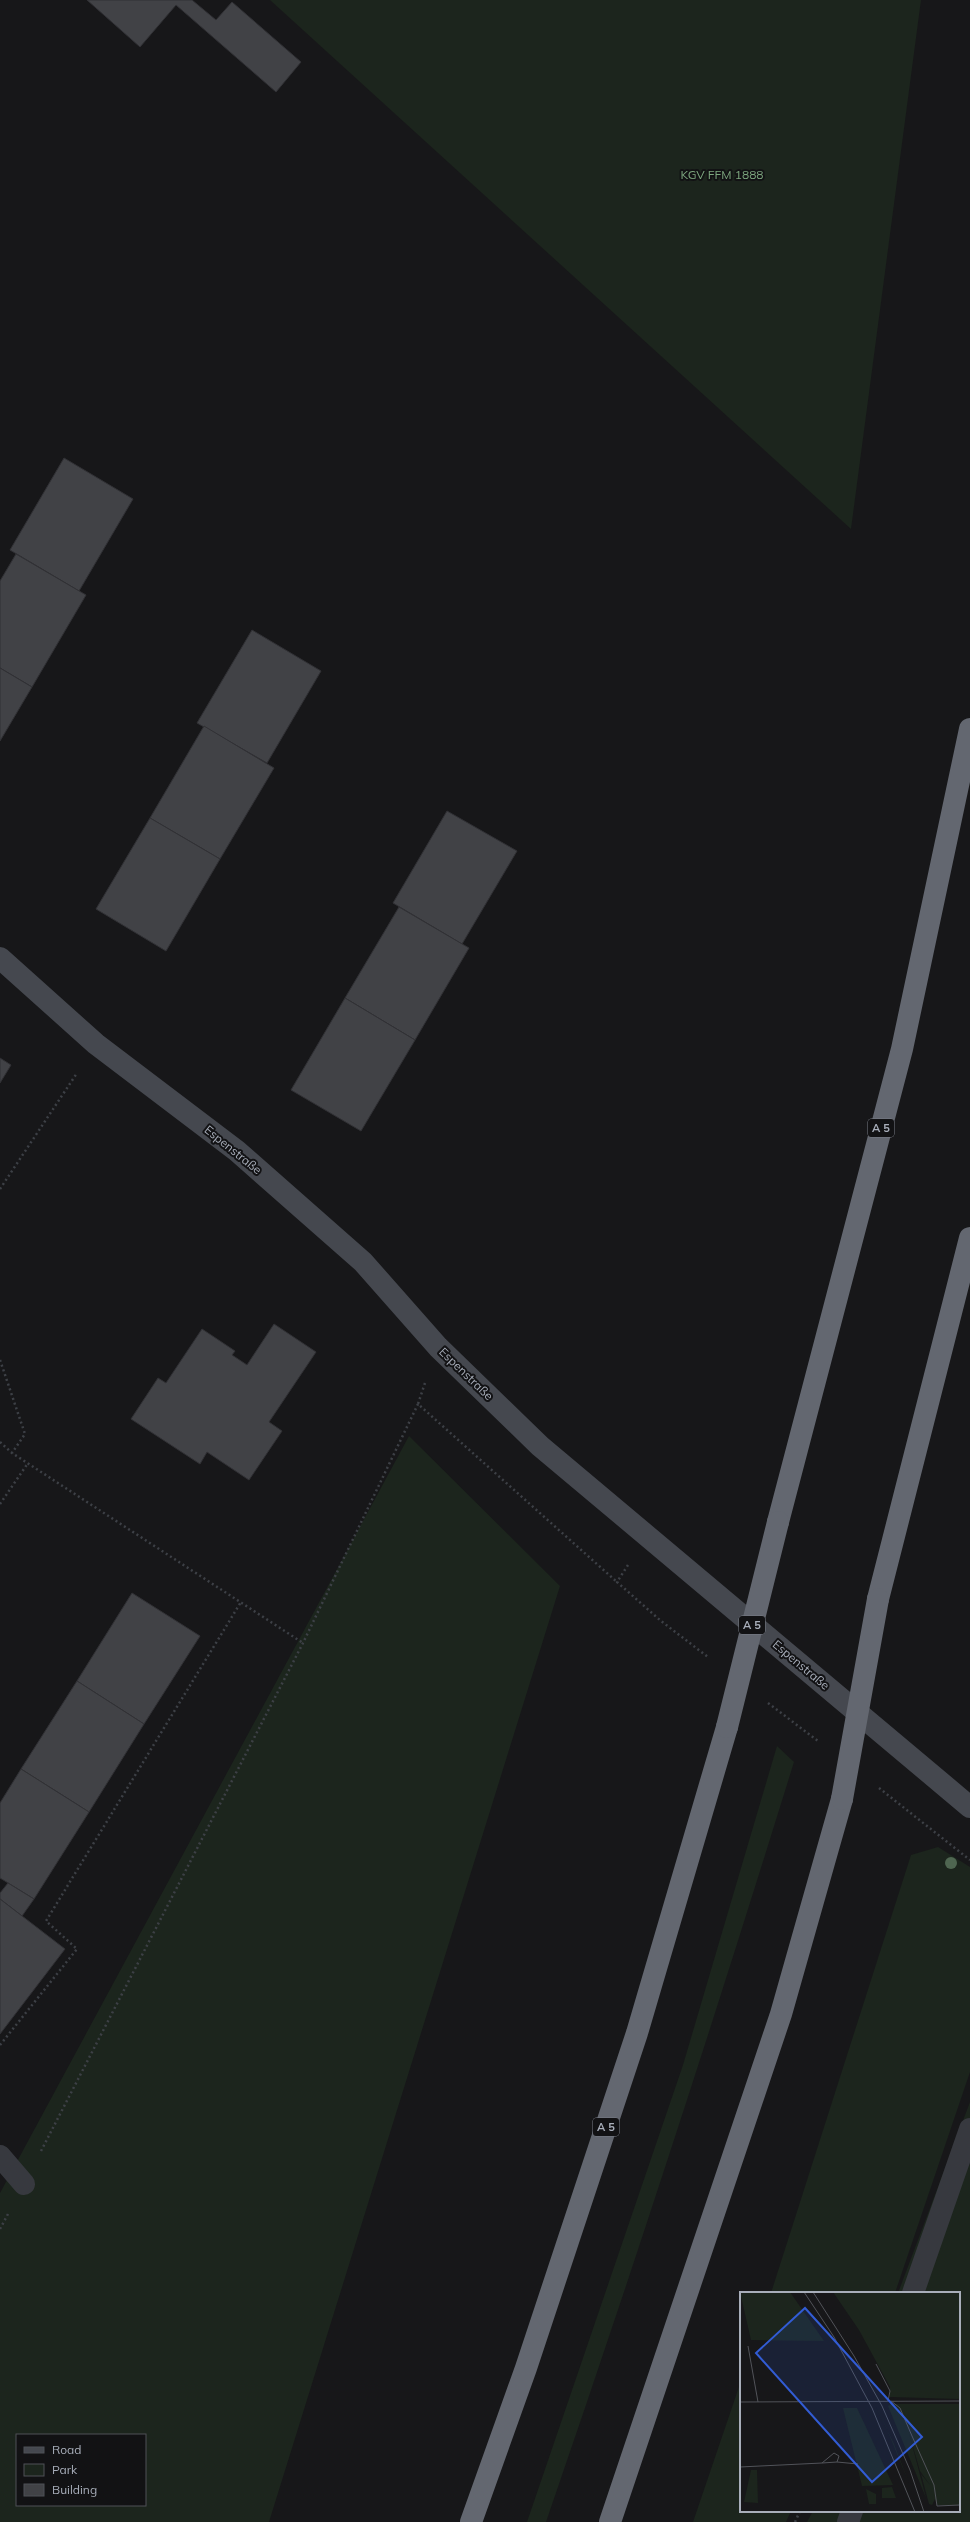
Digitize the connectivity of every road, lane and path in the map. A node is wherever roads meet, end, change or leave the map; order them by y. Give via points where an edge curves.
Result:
1 (970, 729) edge
2 (0, 958) edge
3 (96, 1044) junction
4 (0, 1189) edge
5 (970, 1238) edge
6 (438, 1347) junction
7 (0, 1360) edge
8 (418, 1404) junction
9 (0, 1442) edge
10 (12, 1453) junction
11 (28, 1463) junction
12 (0, 1504) edge
13 (647, 1536) junction
14 (617, 1582) junction
15 (240, 1602) junction
16 (303, 1643) junction
17 (711, 1659) dead end
18 (767, 1702) dead end
19 (822, 1745) dead end
20 (872, 1783) dead end
21 (967, 1800) edge
22 (970, 1860) edge
23 (0, 2045) edge
24 (970, 2129) edge
25 (0, 2156) edge
26 (24, 2184) junction
27 (0, 2229) edge
28 (913, 2292) edge
29 (800, 2512) edge
30 (852, 2512) edge
31 (471, 2522) edge
32 (610, 2522) edge
33 (795, 2522) edge
34 (848, 2522) edge

1 - 31 highway, A 5, bridge via 902,1049 727,1727 637,2033 526,2368
2 - 3 street, Espenstraße
3 - 4 path
3 - 6 street, Espenstraße via 237,1151 340,1242 387,1288
5 - 32 highway, bridge via 878,1599 842,1799 781,2014
6 - 8 path
6 - 13 street, Espenstraße via 540,1446
7 - 10 path via 25,1434
8 - 14 path
8 - 16 path
9 - 10 path
10 - 11 path
11 - 12 path
11 - 15 path
13 - 14 path
13 - 21 street, Espenstraße via 940,1783
14 - 17 path via 661,1621
15 - 16 path
15 - 23 path via 46,1921 78,1949
16 - 26 path
18 - 19 path
20 - 22 path
24 - 28 street
25 - 26 street
26 - 27 path
29 - 33 path
30 - 34 street

